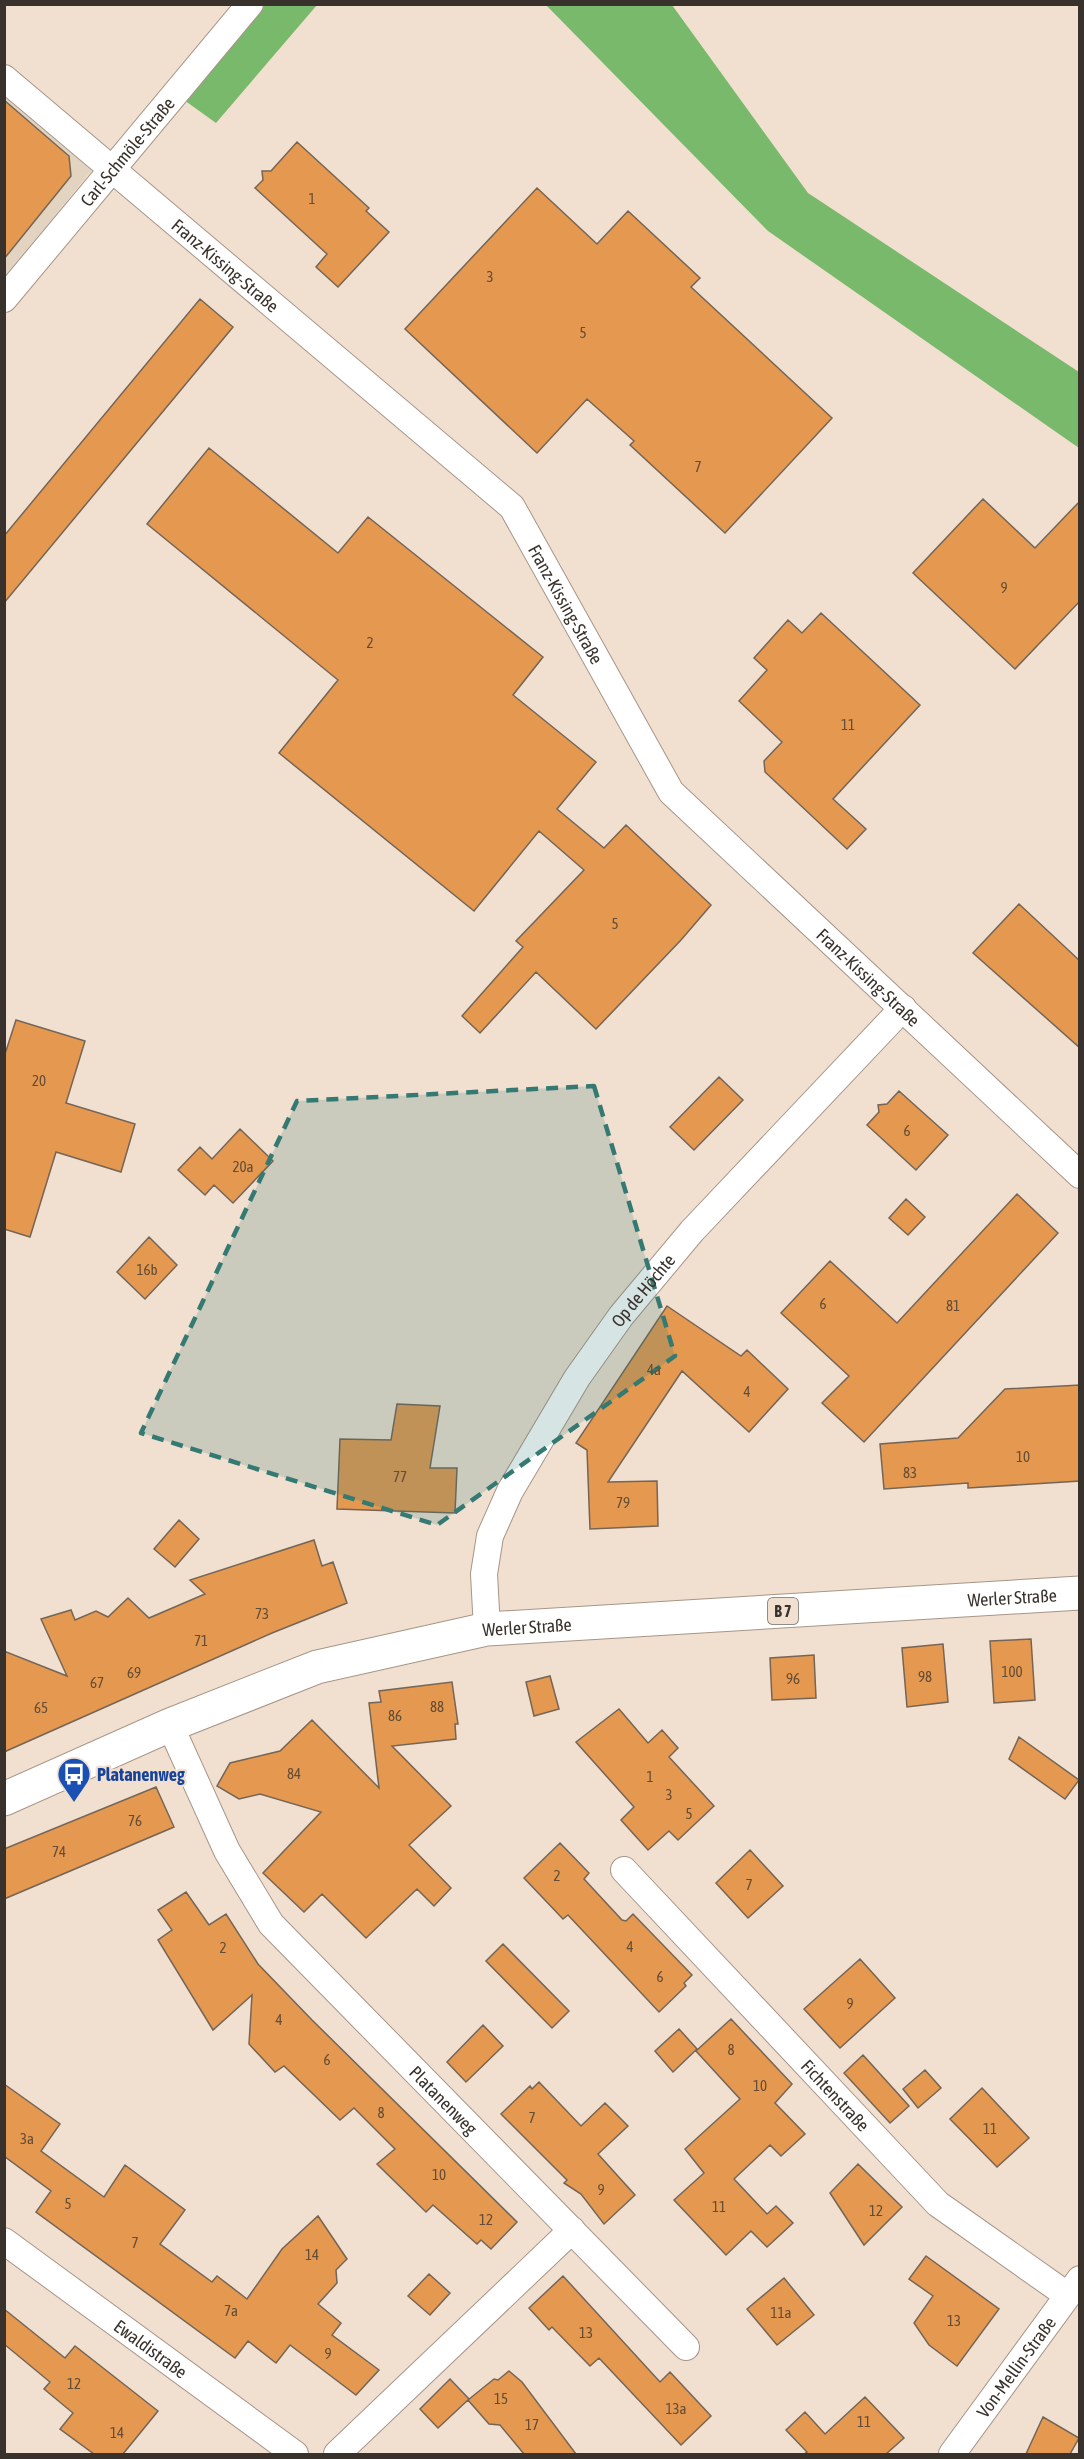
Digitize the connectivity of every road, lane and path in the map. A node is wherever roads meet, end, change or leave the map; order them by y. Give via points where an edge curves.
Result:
1 (250, 4) edge
2 (4, 78) edge
3 (111, 170) junction
4 (4, 299) edge
5 (903, 1008) junction
6 (1080, 1175) edge
7 (1080, 1593) edge
8 (487, 1629) junction
9 (170, 1725) junction
10 (4, 1799) edge
11 (624, 1870) dead end
12 (572, 2230) junction
13 (4, 2241) edge
14 (1073, 2287) edge
15 (686, 2347) dead end
16 (295, 2454) edge
17 (337, 2454) edge
18 (952, 2454) edge

1 - 3 street, Carl-Schmöle-Straße
2 - 3 street, Franz-Kissing-Straße
3 - 4 street, Carl-Schmöle-Straße
3 - 5 street, Franz-Kissing-Straße via 512,507 671,792
5 - 6 street, Franz-Kissing-Straße
5 - 8 street, Op de Höchte via 692,1231 621,1316 577,1378 510,1491 490,1536 484,1574
7 - 8 main road, Werler Straße / B 7
8 - 9 main road, Werler Straße / B 7 via 317,1667
9 - 10 main road, Werler Straße / B 7
9 - 12 street, Platanenweg via 227,1851 271,1924
11 - 14 street, Fichtenstraße via 939,2204
12 - 15 street, Platanenweg
12 - 17 street
13 - 16 street, Ewaldistraße
14 - 18 street, Von-Mellin-Straße

